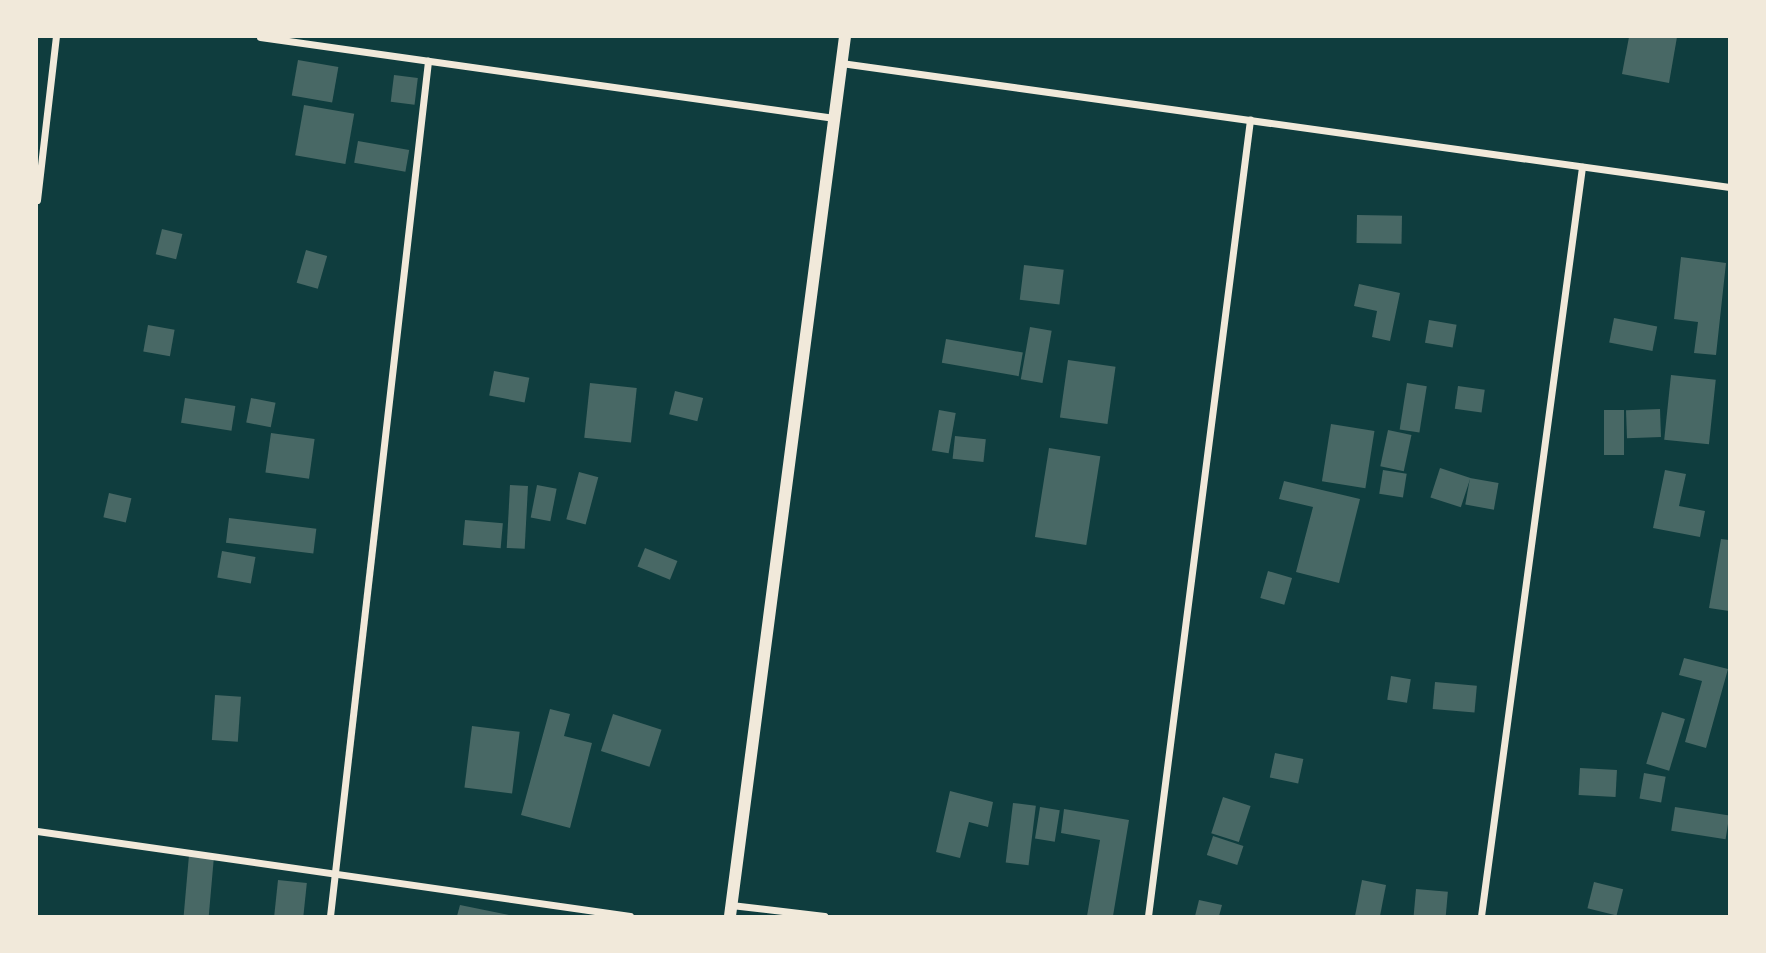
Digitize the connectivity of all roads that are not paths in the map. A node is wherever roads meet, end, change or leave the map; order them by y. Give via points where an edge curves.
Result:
1 (56, 37) edge
2 (260, 37) edge
3 (845, 37) edge
4 (428, 61) junction
5 (841, 63) junction
6 (834, 118) junction
7 (1250, 120) junction
8 (1582, 167) junction
9 (1729, 187) edge
10 (37, 200) edge
11 (37, 831) edge
12 (335, 874) junction
13 (731, 911) edge
14 (330, 916) edge
15 (630, 916) edge
16 (824, 916) edge
17 (1148, 916) edge
18 (1481, 916) edge

1 - 10 street
2 - 4 street
3 - 5 street
4 - 6 street
4 - 12 street
5 - 6 street
5 - 7 street
6 - 13 street
7 - 8 street
7 - 17 street
8 - 9 street
8 - 18 street
11 - 12 street
12 - 14 street
12 - 15 street
13 - 16 street

